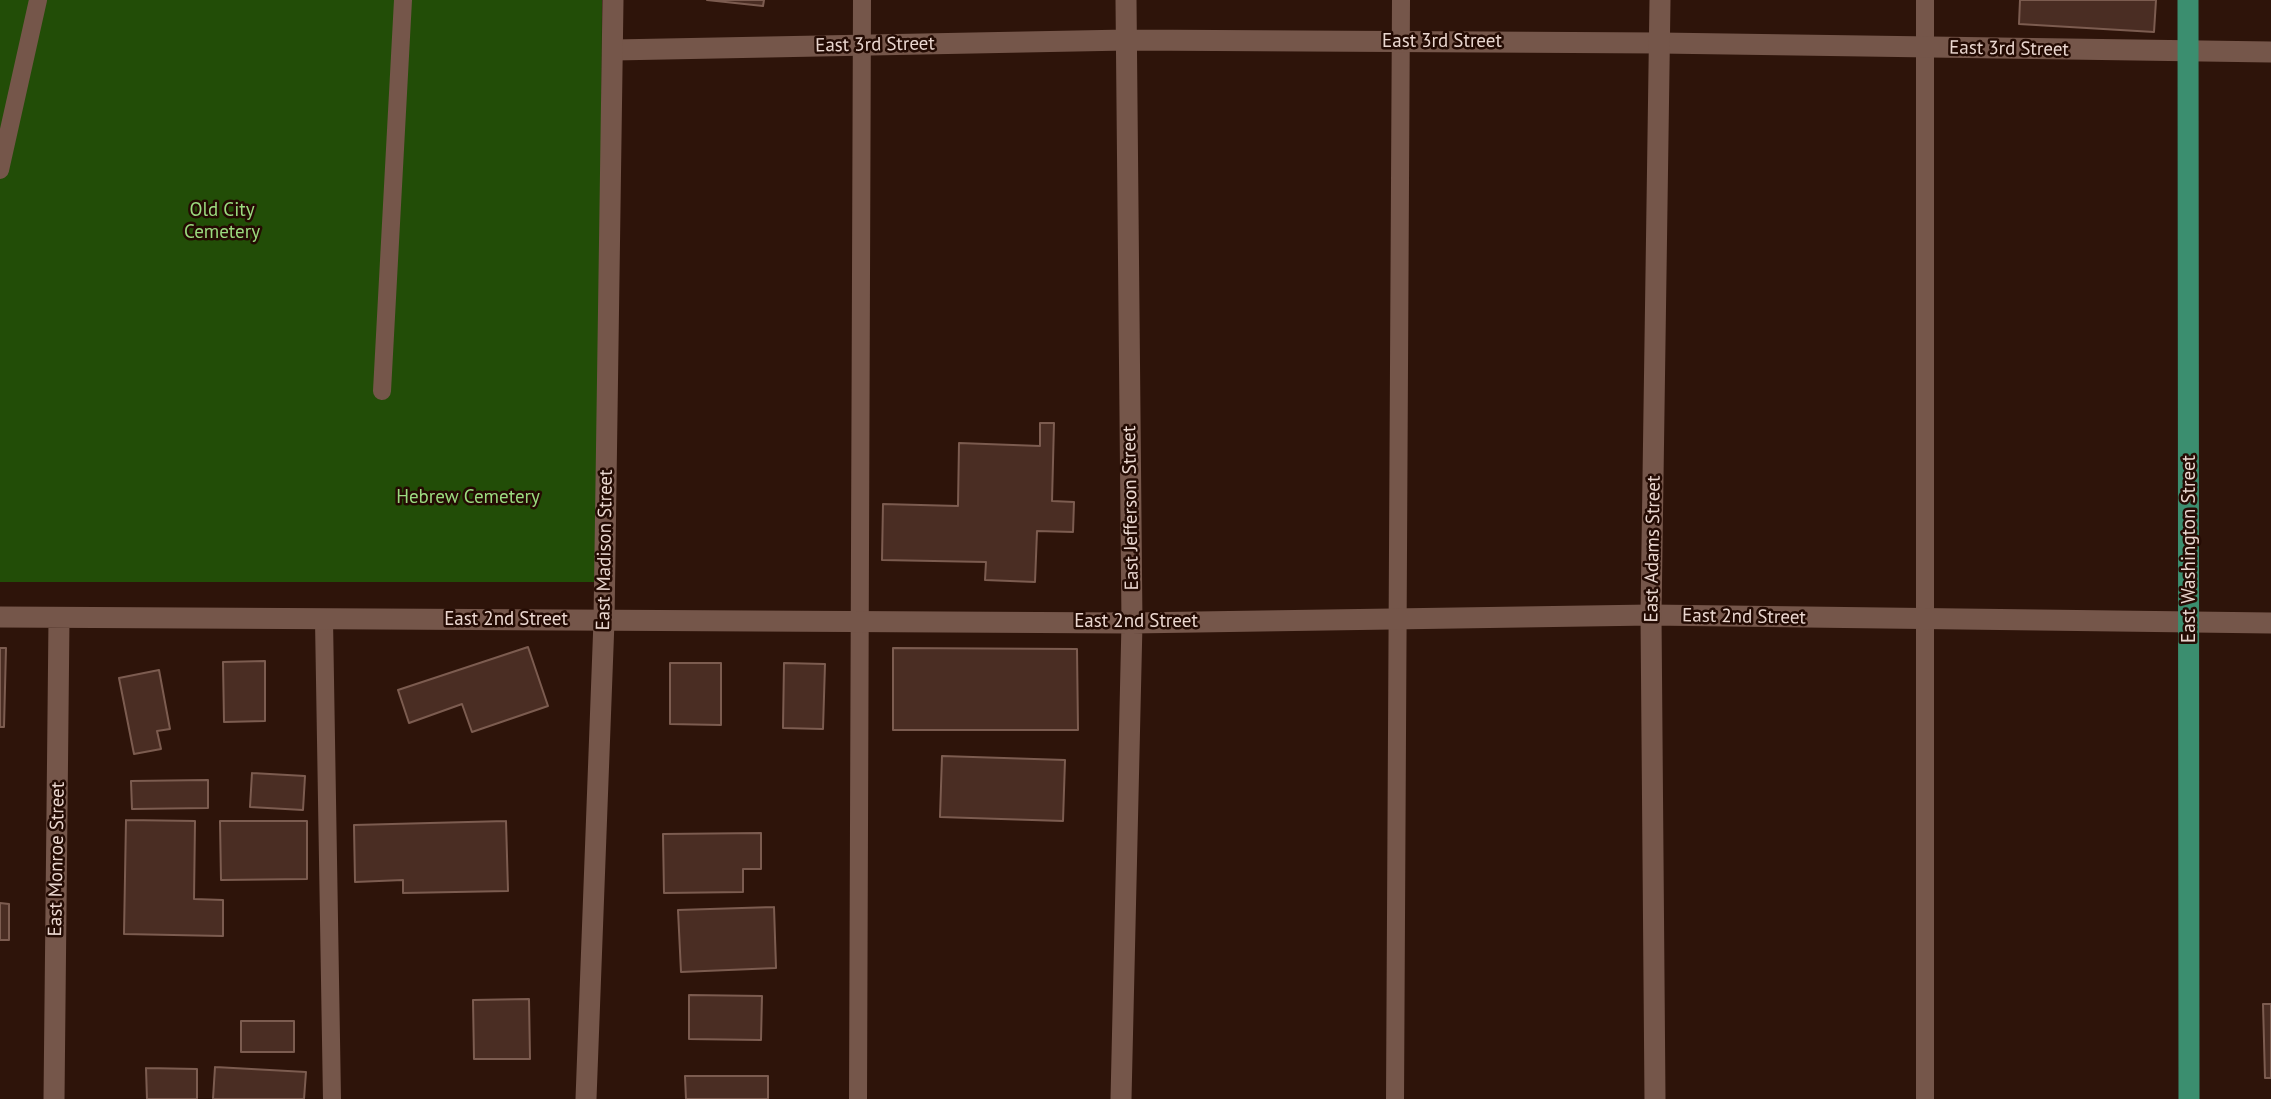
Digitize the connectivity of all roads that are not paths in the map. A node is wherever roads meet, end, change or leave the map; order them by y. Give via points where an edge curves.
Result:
1 (38, 0) edge
2 (403, 0) edge
3 (613, 0) edge
4 (862, 0) edge
5 (1126, 0) edge
6 (1401, 0) edge
7 (1660, 0) edge
8 (1925, 0) edge
9 (2188, 0) edge
10 (1126, 40) junction
11 (1401, 41) junction
12 (1660, 43) junction
13 (862, 45) junction
14 (1925, 47) junction
15 (614, 50) junction
16 (2187, 51) junction
17 (2271, 52) edge
18 (0, 170) edge
19 (382, 391) dead end
20 (1651, 615) junction
21 (0, 617) edge
22 (59, 619) junction
23 (1397, 619) junction
24 (324, 620) junction
25 (1926, 620) junction
26 (604, 621) junction
27 (860, 622) junction
28 (1132, 623) junction
29 (2271, 623) edge
30 (2191, 624) junction
31 (54, 1099) edge
32 (332, 1099) edge
33 (586, 1099) edge
34 (858, 1099) edge
35 (1121, 1099) edge
36 (1395, 1099) edge
37 (1655, 1099) edge
38 (1925, 1099) edge
39 (2189, 1099) edge

1 - 18 lane
2 - 19 lane
3 - 15 street, East Madison Street
4 - 13 lane
5 - 10 street, East Jefferson Street
6 - 11 lane
7 - 12 street, East Adams Street
8 - 14 lane
9 - 16 main road, East Washington Street
10 - 11 street, East 3rd Street
10 - 13 street, East 3rd Street
10 - 28 street, East Jefferson Street
11 - 12 street, East 3rd Street
11 - 23 lane
12 - 14 street, East 3rd Street
12 - 20 street, East Adams Street
13 - 15 street, East 3rd Street
13 - 27 lane
14 - 16 street, East 3rd Street
14 - 25 lane
15 - 26 street, East Madison Street
16 - 17 street, East 3rd Street
16 - 30 main road, East Washington Street
20 - 23 street, East 2nd Street
20 - 25 street, East 2nd Street
20 - 37 street, East Adams Street
21 - 22 street, East 2nd Street
22 - 24 street, East 2nd Street
22 - 31 street, East Monroe Street
23 - 28 street, East 2nd Street
23 - 36 lane
24 - 26 street, East 2nd Street
24 - 32 lane
25 - 30 street, East 2nd Street
25 - 38 lane
26 - 27 street, East 2nd Street
26 - 33 street, East Madison Street
27 - 28 street, East 2nd Street
27 - 34 lane
28 - 35 street, East Jefferson Street
29 - 30 street, East 2nd Street
30 - 39 main road, East Washington Street

